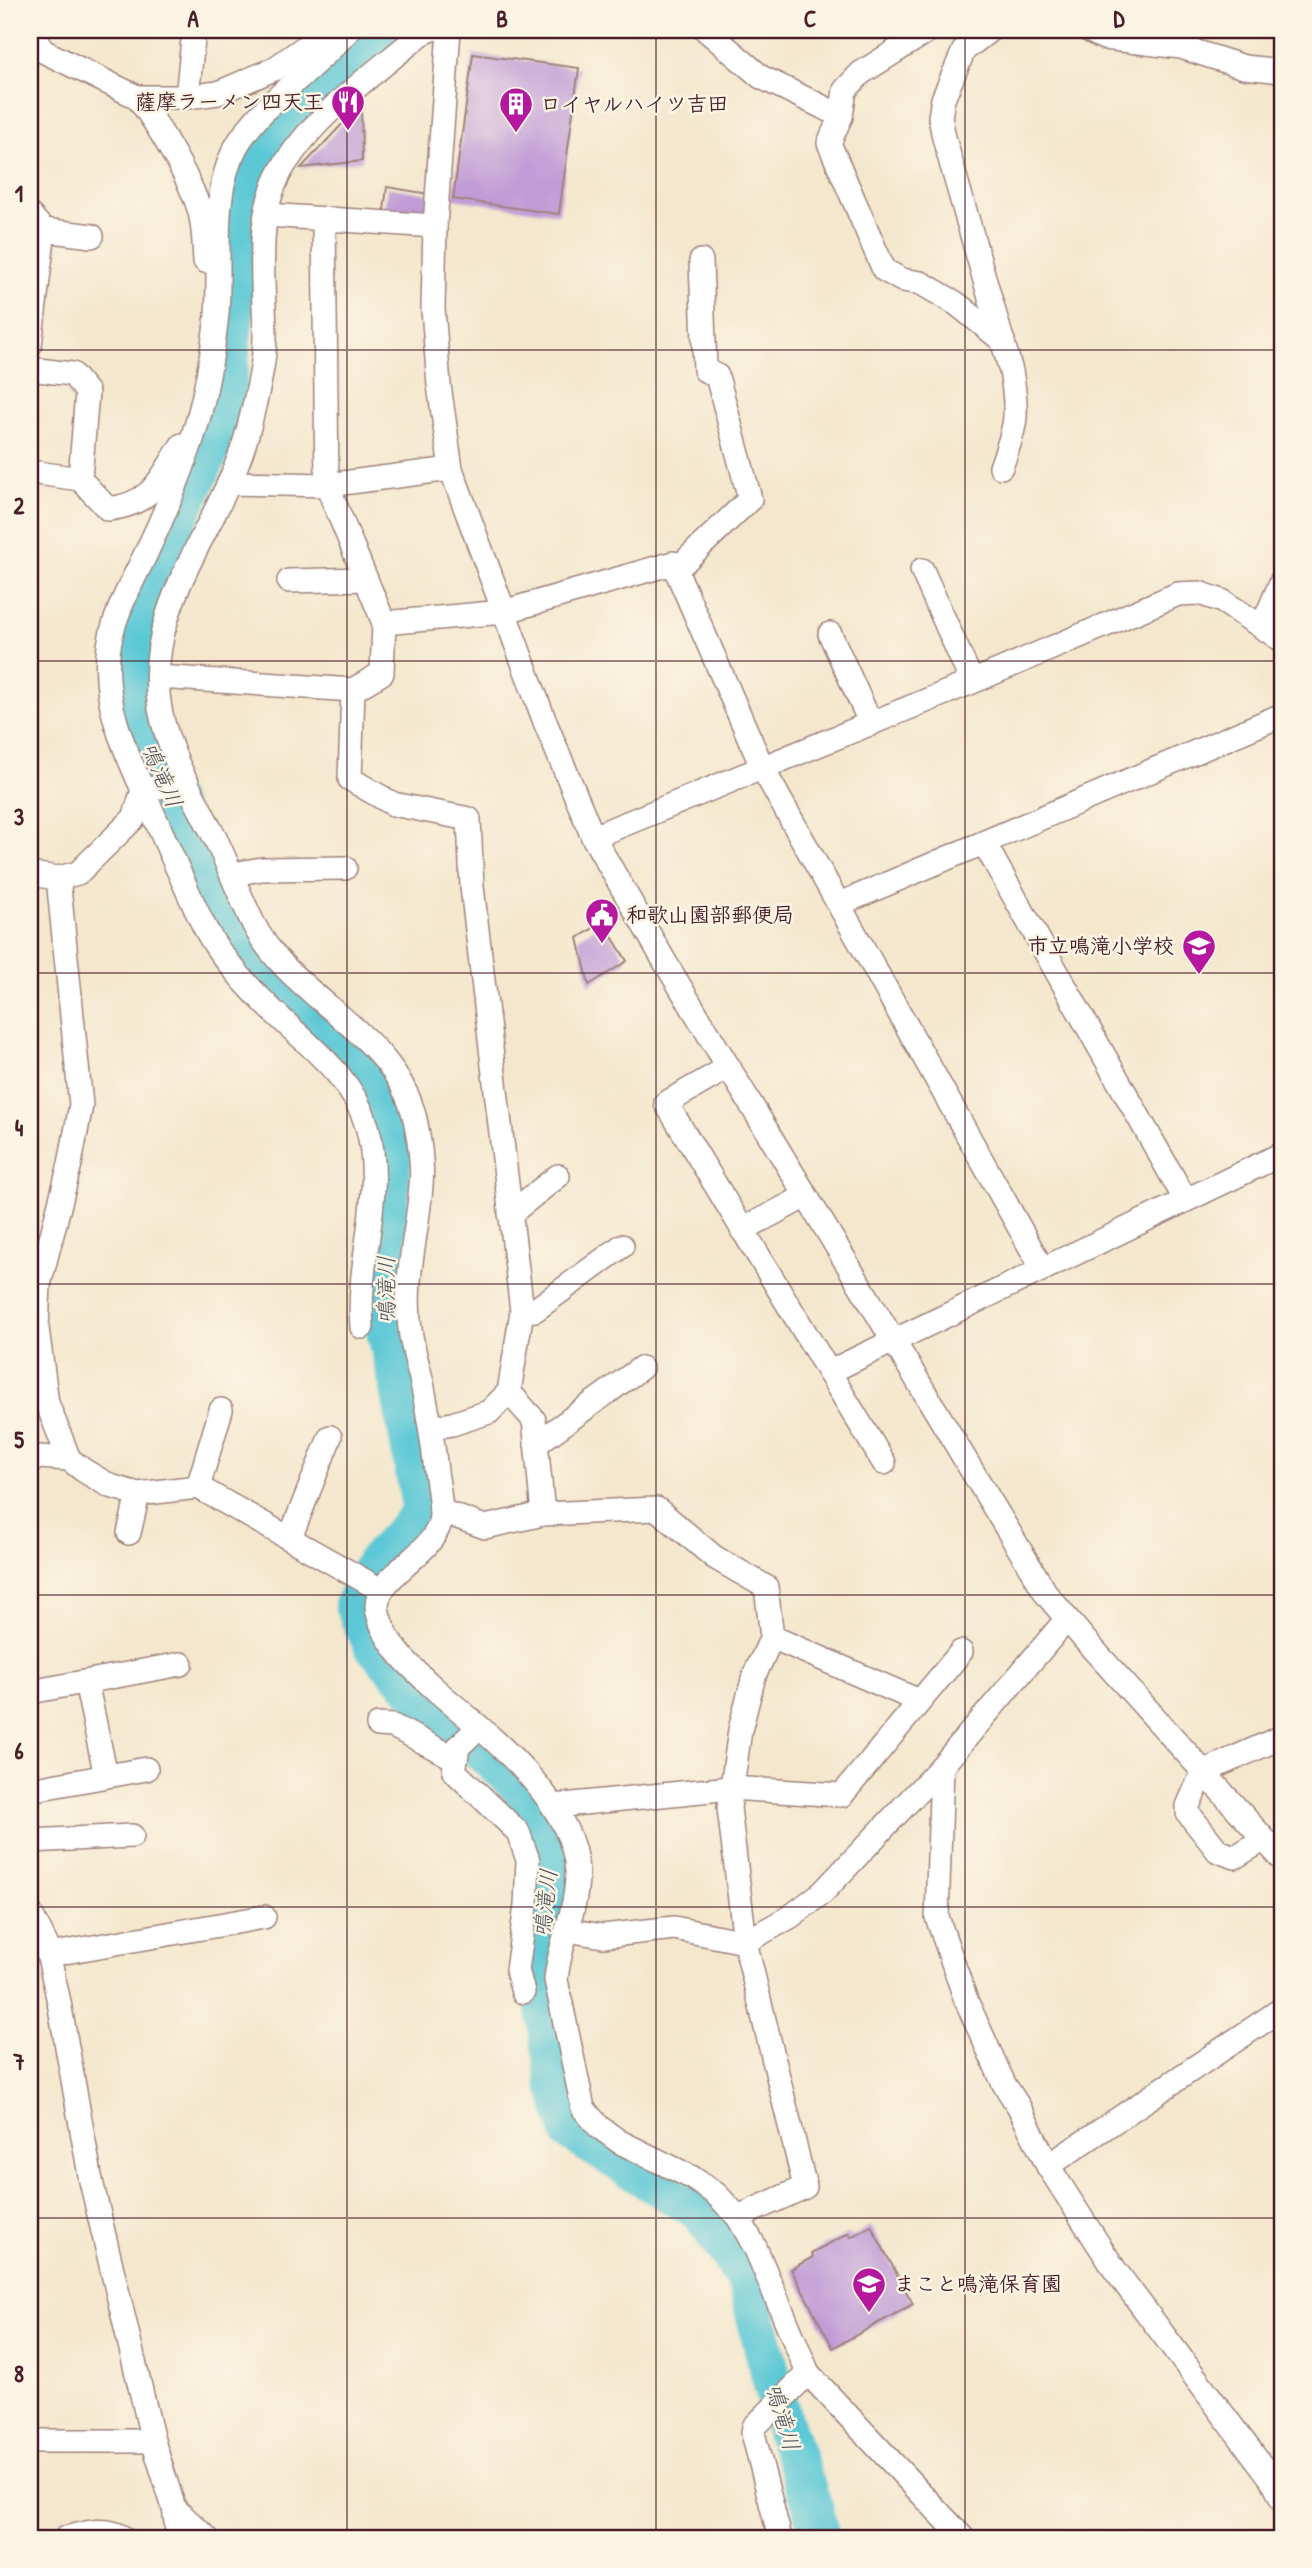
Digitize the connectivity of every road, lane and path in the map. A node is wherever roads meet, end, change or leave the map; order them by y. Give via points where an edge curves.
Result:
1 (30, 30) edge
2 (194, 30) edge
3 (329, 30) edge
4 (349, 30) edge
5 (430, 30) edge
6 (449, 30) edge
7 (706, 30) edge
8 (929, 30) edge
9 (990, 30) edge
10 (1088, 30) edge
11 (36, 56) edge
12 (1282, 71) edge
13 (137, 97) junction
14 (187, 97) junction
15 (841, 116) junction
16 (266, 215) junction
17 (324, 219) junction
18 (37, 222) edge
19 (435, 226) junction
20 (92, 236) dead end
21 (701, 261) dead end
22 (34, 268) edge
23 (1003, 341) junction
24 (30, 345) edge
25 (213, 348) junction
26 (30, 369) edge
27 (197, 422) junction
28 (1001, 467) dead end
29 (452, 469) junction
30 (30, 472) edge
31 (80, 479) junction
32 (229, 483) junction
33 (327, 485) junction
34 (676, 570) junction
35 (922, 570) dead end
36 (366, 579) junction
37 (1282, 580) edge
38 (289, 581) dead end
39 (503, 611) junction
40 (384, 623) junction
41 (1262, 627) junction
42 (830, 634) dead end
43 (1282, 640) edge
44 (158, 677) junction
45 (972, 682) junction
46 (353, 691) junction
47 (1282, 715) edge
48 (871, 724) junction
49 (763, 769) junction
50 (182, 783) junction
51 (147, 790) junction
52 (593, 837) junction
53 (984, 843) junction
54 (345, 868) dead end
55 (30, 874) edge
56 (232, 874) junction
57 (58, 878) junction
58 (840, 904) junction
59 (729, 1067) junction
60 (1282, 1154) edge
61 (558, 1176) dead end
62 (806, 1196) junction
63 (1185, 1199) junction
64 (510, 1214) junction
65 (742, 1230) junction
66 (622, 1246) dead end
67 (1042, 1268) junction
68 (34, 1284) edge
69 (522, 1311) junction
70 (362, 1327) dead end
71 (893, 1340) junction
72 (641, 1368) dead end
73 (829, 1372) junction
74 (509, 1392) junction
75 (221, 1410) dead end
76 (431, 1428) junction
77 (330, 1437) dead end
78 (536, 1444) junction
79 (69, 1459) junction
80 (30, 1460) edge
81 (884, 1463) dead end
82 (198, 1487) junction
83 (138, 1494) junction
84 (441, 1511) junction
85 (543, 1514) junction
86 (129, 1533) dead end
87 (290, 1538) junction
88 (369, 1582) junction
89 (1067, 1619) junction
90 (772, 1637) junction
91 (961, 1652) dead end
92 (181, 1664) dead end
93 (86, 1682) junction
94 (30, 1692) edge
95 (919, 1701) junction
96 (377, 1725) dead end
97 (1282, 1737) edge
98 (466, 1741) junction
99 (942, 1766) junction
100 (146, 1769) dead end
101 (1203, 1772) junction
102 (106, 1776) junction
103 (730, 1788) junction
104 (30, 1790) edge
105 (554, 1806) junction
106 (132, 1836) dead end
107 (1264, 1839) junction
108 (30, 1841) edge
109 (1282, 1859) edge
110 (30, 1912) edge
111 (264, 1917) dead end
112 (567, 1930) junction
113 (746, 1942) junction
114 (48, 1955) junction
115 (523, 1992) dead end
116 (1282, 2009) edge
117 (1048, 2166) junction
118 (738, 2217) junction
119 (808, 2373) junction
120 (30, 2441) edge
121 (153, 2441) junction
122 (1282, 2500) edge
123 (174, 2508) junction
124 (66, 2538) edge
125 (124, 2538) edge
126 (178, 2538) edge
127 (207, 2538) edge
128 (780, 2538) edge
129 (963, 2538) edge

1 - 11 street
2 - 14 street
3 - 14 street via 274,69 218,93
4 - 25 street via 258,117 235,148 219,216
5 - 16 street via 328,112 284,165
6 - 19 street
7 - 15 street via 761,77
8 - 15 street via 861,73 845,90
9 - 23 street via 964,50 940,117
10 - 12 street via 1104,38 1181,47 1244,67
11 - 13 street
13 - 14 street
13 - 25 street via 193,192 201,217
15 - 23 street via 830,143 884,270 921,283 957,304
16 - 17 street
16 - 32 street via 262,368 247,435
17 - 19 street
17 - 33 street
18 - 20 street
18 - 22 street
19 - 29 street via 433,309
21 - 34 street via 705,370 717,376 750,499
22 - 24 street
23 - 28 street via 1017,401 1014,429
25 - 27 street
26 - 31 street via 72,373 88,393
27 - 31 street via 148,496 108,509
27 - 51 street via 176,489 119,612 108,652 109,697 117,731
29 - 33 street
29 - 39 street
30 - 31 street
32 - 33 street
32 - 44 street via 160,635
33 - 36 street
34 - 39 street via 673,563
34 - 49 street
35 - 45 street
36 - 38 street
36 - 40 street
37 - 41 street
39 - 40 street
39 - 52 street
40 - 46 street via 382,673
41 - 43 street
41 - 45 street via 1222,601 1199,593 1178,594
42 - 48 street
44 - 46 street
44 - 50 street via 160,708
45 - 48 street
46 - 64 street via 350,779 393,804 470,819 472,887
47 - 53 street
48 - 49 street
49 - 52 street
49 - 58 street
50 - 51 street
50 - 56 street
51 - 57 street via 134,818 78,873
51 - 70 street via 206,932 262,1001 331,1065 367,1124 375,1184 361,1283
52 - 59 street
53 - 58 street
53 - 63 street
54 - 56 street
55 - 57 street
56 - 76 street via 257,931 288,970 359,1032 394,1072 417,1124 422,1181 409,1262 409,1327
57 - 68 street via 81,1105 70,1164
58 - 67 street
59 - 62 street
59 - 65 street via 666,1103
60 - 63 street
61 - 64 street
62 - 65 street
62 - 71 street
63 - 67 street
64 - 69 street
65 - 73 street
66 - 69 street via 535,1310
67 - 71 street
68 - 79 street via 47,1403
69 - 74 street
71 - 73 street
71 - 89 street
72 - 78 street
73 - 81 street
74 - 76 street via 489,1412
74 - 78 street via 534,1420
75 - 82 street
76 - 84 street
77 - 87 street
78 - 85 street
79 - 80 street
79 - 83 street via 110,1486
82 - 83 street
82 - 87 street
83 - 86 street
84 - 85 street via 485,1527
84 - 88 street via 439,1530 428,1544
85 - 90 street via 657,1509 714,1557 766,1587
87 - 88 street
88 - 98 street via 379,1618 401,1658
89 - 99 street
89 - 101 street
90 - 95 street
90 - 103 street via 754,1676
91 - 95 street
92 - 93 street
93 - 94 street
93 - 102 street
95 - 103 street via 842,1795
96 - 98 street
97 - 101 street
98 - 105 street via 540,1787
98 - 115 street via 454,1771 518,1832 528,1860 517,1970
99 - 113 street via 823,1892
99 - 117 street via 937,1917 966,2000
100 - 102 street
101 - 107 street
101 - 107 street via 1188,1813 1218,1851 1235,1857
102 - 104 street
103 - 105 street
103 - 113 street
105 - 112 street via 566,1826 577,1864 576,1894
106 - 108 street
107 - 109 street
110 - 114 street
111 - 114 street
112 - 113 street via 603,1936 674,1928
112 - 118 street via 556,1980 583,2108 620,2142 691,2177
113 - 118 street via 805,2187
114 - 121 street via 91,2181
116 - 117 street
117 - 122 street via 1115,2270 1273,2481
118 - 119 street
119 - 128 street via 754,2427
119 - 129 street
120 - 121 street
121 - 123 street
123 - 126 street
123 - 127 street
124 - 125 street via 90,2531

